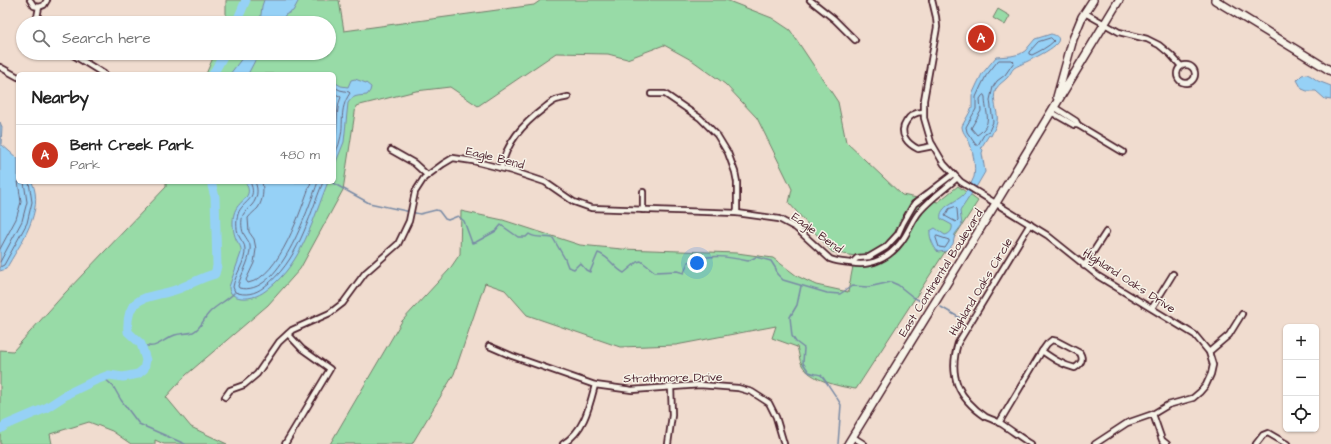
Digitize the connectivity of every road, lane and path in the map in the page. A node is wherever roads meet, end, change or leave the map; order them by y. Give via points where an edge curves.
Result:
1 (26, 0) edge
2 (47, 0) edge
3 (810, 0) edge
4 (932, 0) edge
5 (1093, 0) edge
6 (1119, 0) edge
7 (1215, 0) edge
8 (31, 2) edge
9 (39, 7) junction
10 (1085, 12) junction
11 (37, 16) edge
12 (1105, 24) junction
13 (855, 40) dead end
14 (81, 60) edge
15 (1180, 66) junction
16 (0, 67) edge
17 (1331, 71) edge
18 (101, 72) edge
19 (16, 76) edge
20 (651, 94) dead end
21 (568, 97) dead end
22 (1053, 110) junction
23 (924, 112) junction
24 (933, 146) junction
25 (391, 150) dead end
26 (1123, 152) dead end
27 (501, 168) junction
28 (953, 174) junction
29 (427, 175) junction
30 (957, 178) junction
31 (643, 192) dead end
32 (996, 203) junction
33 (643, 210) junction
34 (737, 213) junction
35 (1030, 224) junction
36 (1106, 232) dead end
37 (852, 263) junction
38 (1084, 266) junction
39 (1174, 274) dead end
40 (1152, 308) junction
41 (1242, 314) dead end
42 (288, 334) junction
43 (489, 346) dead end
44 (1042, 351) junction
45 (1209, 352) junction
46 (595, 385) junction
47 (671, 387) junction
48 (225, 397) dead end
49 (1153, 414) junction
50 (999, 423) junction
51 (853, 437) junction
52 (285, 444) edge
53 (563, 444) edge
54 (668, 444) edge
55 (784, 444) edge
56 (848, 444) edge
57 (864, 444) edge
58 (1031, 444) edge
59 (1095, 444) edge
60 (1167, 444) edge
61 (1256, 444) edge
62 (1287, 444) edge

1 - 8 street
2 - 9 street
3 - 13 street
4 - 23 street, Highland Oaks Drive via 937,27
5 - 10 main road
6 - 12 main road, East Continental Boulevard
7 - 17 main road
8 - 9 street
9 - 11 street
10 - 12 street
10 - 22 main road via 1068,52
12 - 15 street via 1118,32 1147,39 1159,45
12 - 22 main road, East Continental Boulevard
14 - 18 street
15 - 15 street via 1178,78 1185,83 1192,81 1195,74 1193,67 1187,64
16 - 19 street
20 - 34 street via 665,94 700,118 717,135 728,153 735,172
21 - 27 street via 555,100 521,129 504,154
22 - 26 street via 1074,125
22 - 32 main road, East Continental Boulevard
23 - 24 street, Highland Oaks Drive
23 - 24 street via 916,112 909,117 904,126 904,136 911,146 918,149
24 - 28 street, Highland Oaks Drive
25 - 29 street via 414,163
27 - 29 street, Eagle Bend via 453,158
27 - 33 street, Eagle Bend via 545,182 574,202 591,208
28 - 30 street, Highland Oaks Drive
28 - 37 street, Eagle Bend via 914,204 898,234 886,247 869,257 857,258
29 - 42 street, Eagle Bend via 415,192 409,221 398,244 365,273 343,302 330,313
30 - 32 street, Highland Oaks Drive
30 - 37 street, Eagle Bend via 921,209 902,242 888,254 872,264
31 - 33 street
32 - 35 street, Highland Oaks Drive
32 - 51 main road, East Continental Boulevard
33 - 34 street, Eagle Bend
34 - 37 street, Eagle Bend via 779,219 796,228 830,259
35 - 38 street, Highland Oaks Drive
35 - 50 street, Highland Oaks Circle via 958,343 954,359 955,379 964,397 988,418
36 - 38 street
38 - 40 street, Highland Oaks Drive
39 - 40 street
40 - 45 street, Highland Oaks Drive via 1195,335
41 - 45 street via 1229,335
42 - 48 street, Eagle Bend via 279,342 257,374 244,385 230,390
42 - 52 street via 302,349 330,369
43 - 46 street, Strathmore Drive
44 - 44 street via 1052,340 1057,341 1080,354 1082,362 1075,368
44 - 50 street
45 - 49 street via 1213,365 1211,374 1200,392 1193,398 1168,405
46 - 47 street, Strathmore Drive via 632,390
46 - 53 street via 584,421 576,434
47 - 54 street via 672,415
47 - 55 street, Strathmore Drive via 700,385 738,388 752,392 768,403 776,417
49 - 59 street via 1127,423
49 - 60 street via 1158,432
50 - 58 street, Highland Oaks Circle
51 - 56 main road, East Continental Boulevard
51 - 57 street
61 - 62 street via 1268,433

